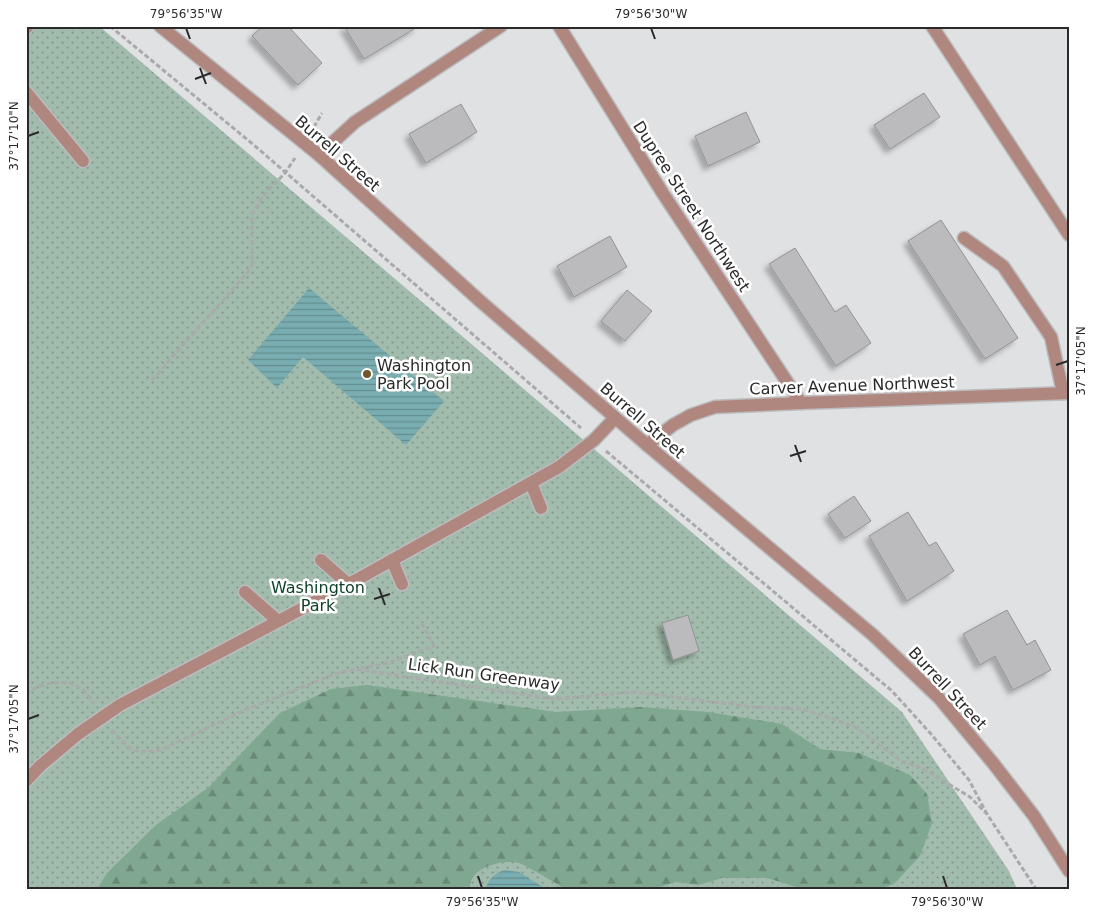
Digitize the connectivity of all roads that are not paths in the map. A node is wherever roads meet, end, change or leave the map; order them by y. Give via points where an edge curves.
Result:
1 (160, 26) edge
2 (501, 26) edge
3 (558, 26) edge
4 (932, 26) edge
5 (26, 92) edge
6 (319, 155) junction
7 (83, 161) dead end
8 (1069, 235) edge
9 (964, 238) dead end
10 (1066, 393) edge
11 (801, 402) junction
12 (615, 418) junction
13 (647, 445) junction
14 (531, 483) junction
15 (541, 508) dead end
16 (321, 560) dead end
17 (392, 560) junction
18 (348, 584) junction
19 (402, 584) dead end
20 (245, 592) dead end
21 (278, 621) junction
22 (26, 781) edge
23 (1069, 871) edge

1 - 6 street, Burrell Street
2 - 6 street via 356,122
3 - 11 street, Dupree Street Northwest via 662,192
4 - 8 street
5 - 7 street
6 - 12 street, Burrell Street
9 - 10 street via 1003,266 1051,337
10 - 11 street, Carver Avenue Northwest
11 - 13 street, Carver Avenue Northwest via 715,407 679,421
12 - 13 street, Burrell Street
12 - 14 street via 594,440 559,467
13 - 23 street, Burrell Street via 873,635 939,698 1029,809
14 - 15 street
14 - 17 street
16 - 18 street
17 - 18 street
17 - 19 street
18 - 21 street
20 - 21 street
21 - 22 street via 103,717 78,734

